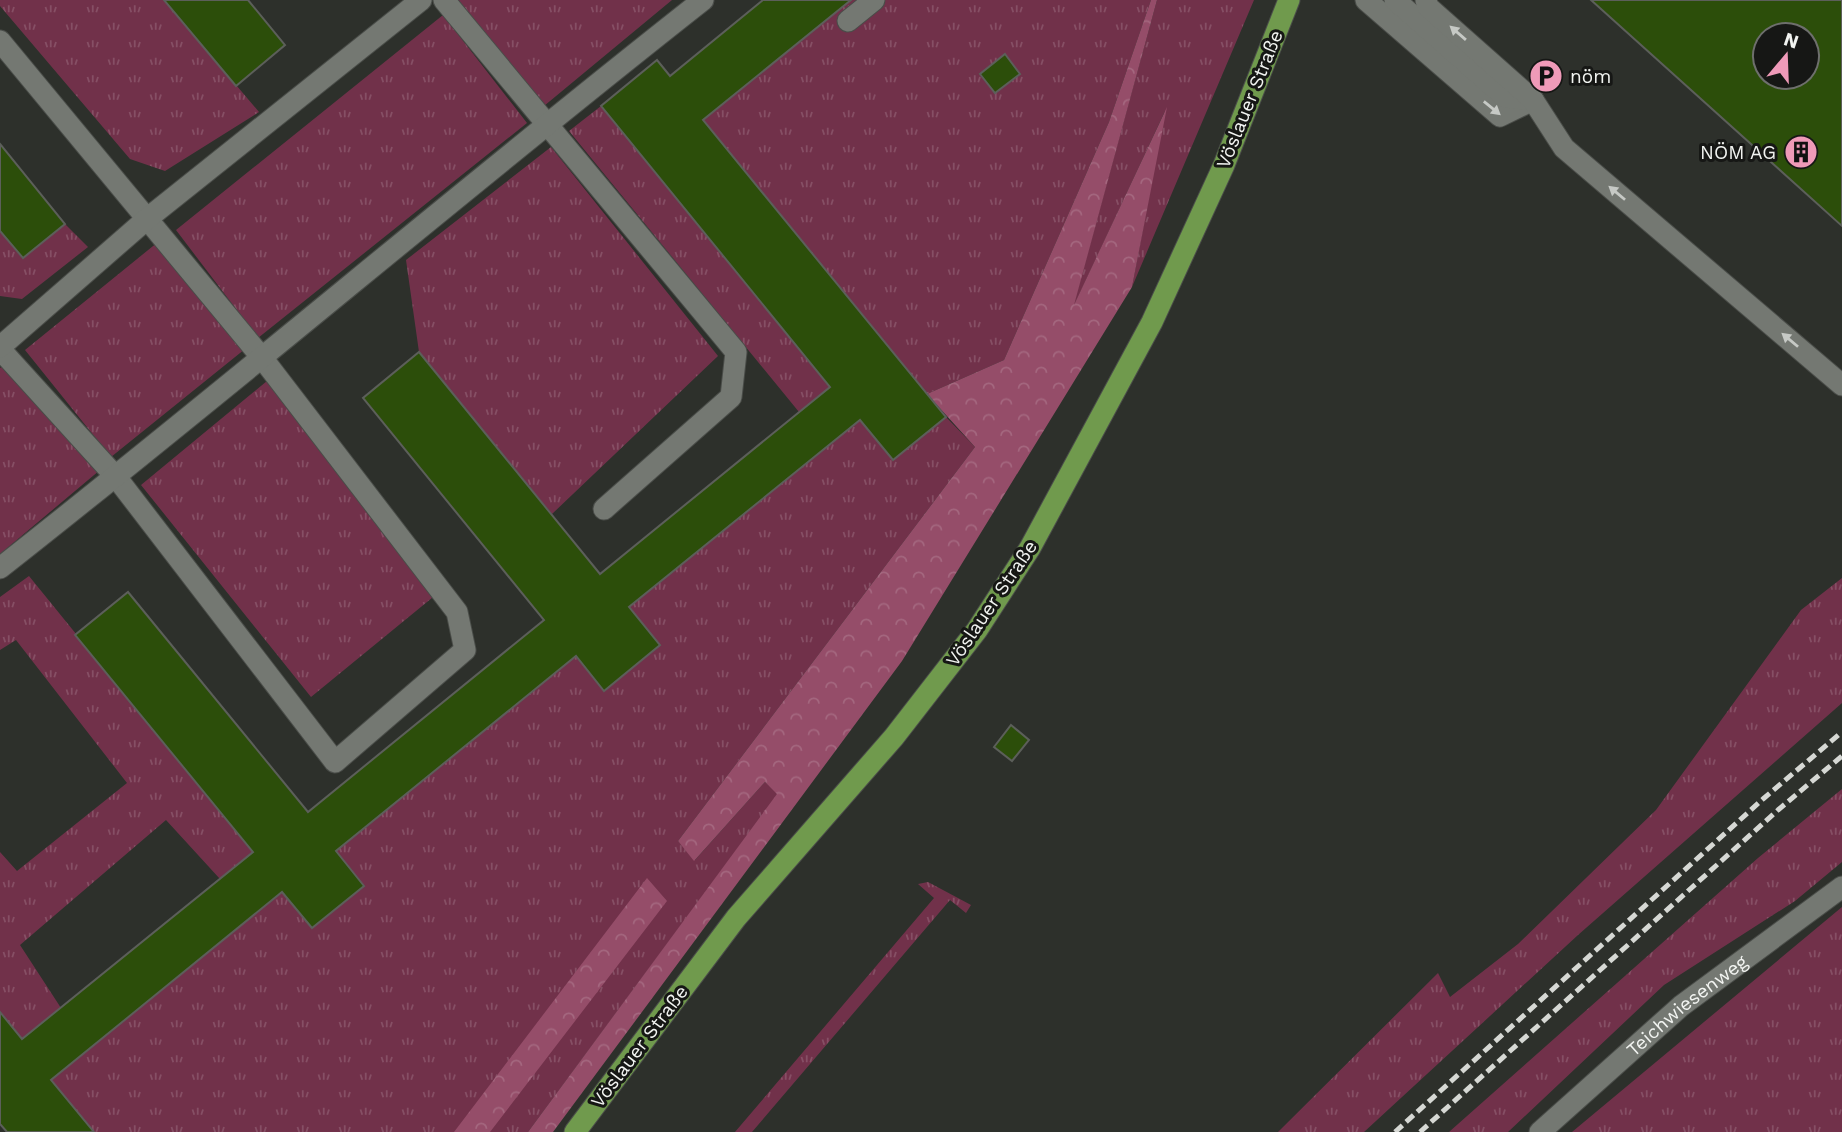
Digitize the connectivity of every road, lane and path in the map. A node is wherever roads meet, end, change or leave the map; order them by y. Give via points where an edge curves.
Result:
1 (421, 0) edge
2 (444, 0) edge
3 (703, 0) edge
4 (874, 0) edge
5 (1289, 0) edge
6 (1366, 0) edge
7 (1395, 0) edge
8 (1426, 0) edge
9 (848, 21) dead end
10 (0, 41) edge
11 (1533, 100) junction
12 (545, 124) junction
13 (148, 218) junction
14 (0, 348) edge
15 (263, 359) junction
16 (1842, 385) edge
17 (116, 477) junction
18 (604, 509) dead end
19 (0, 568) edge
20 (1842, 887) edge
21 (575, 1132) edge
22 (1540, 1132) edge

1 - 13 lane
2 - 12 lane
3 - 12 lane
4 - 9 lane
5 - 21 main road, Vöslauer Straße via 1224,165 1153,323 1030,548 977,631 894,737 736,918
6 -> 11 lane via 1500,116
7 - 11 lane via 1506,97
11 -> 8 lane via 1428,7
10 - 13 lane
16 -> 11 lane via 1564,148
12 - 15 lane
12 - 18 lane via 736,352 731,397
13 - 14 lane
13 - 15 lane
14 - 17 lane
15 - 17 lane
15 - 17 lane via 457,612 465,650 335,762
17 - 19 lane
20 - 22 lane, Teichwiesenweg via 1681,1006

